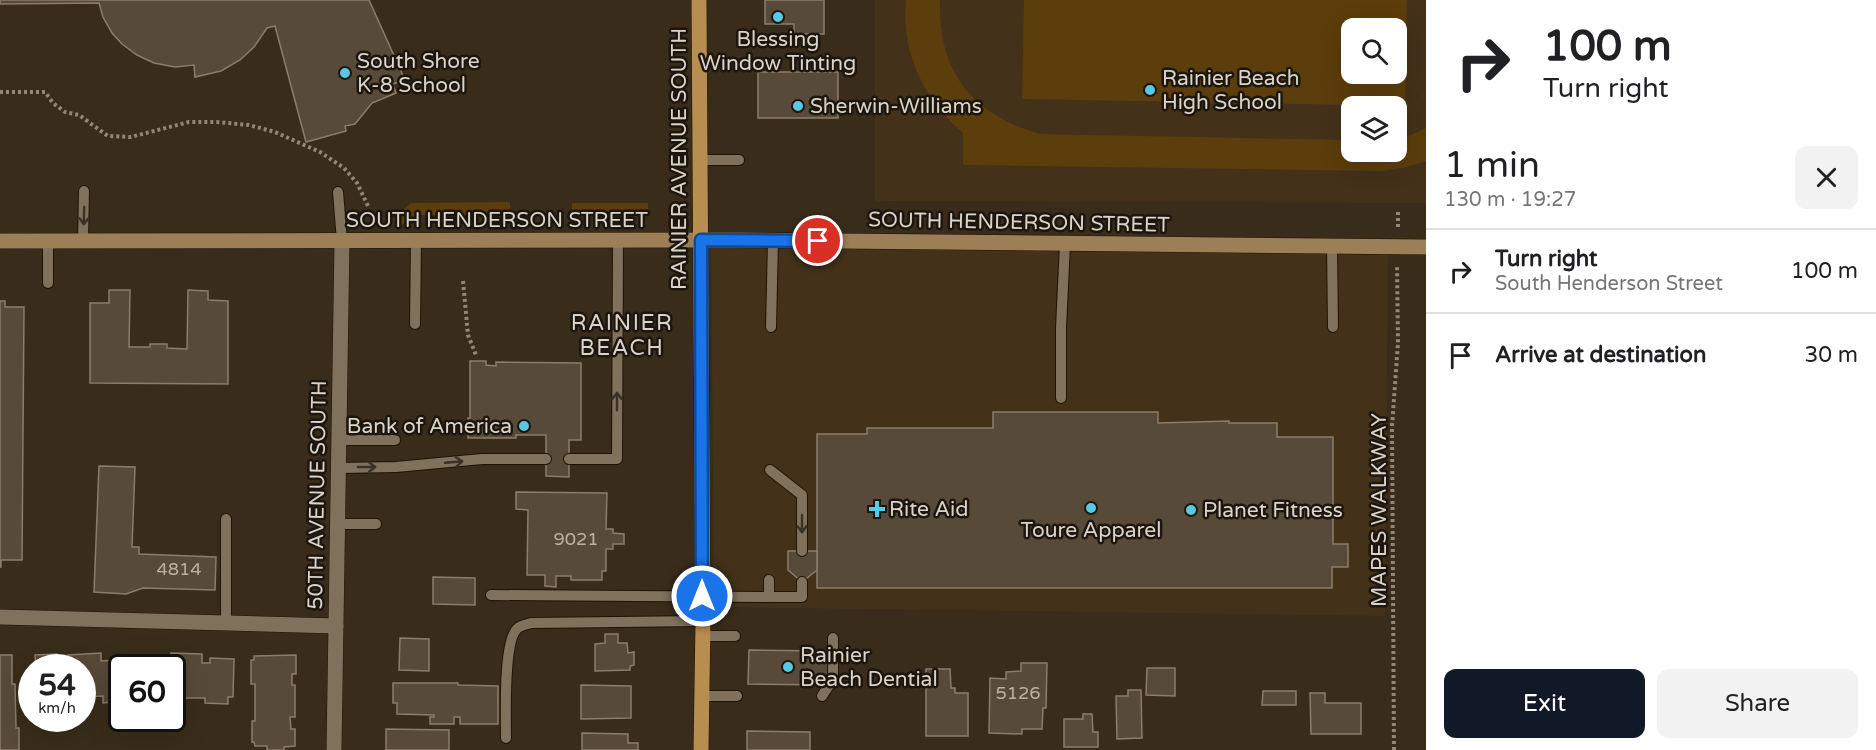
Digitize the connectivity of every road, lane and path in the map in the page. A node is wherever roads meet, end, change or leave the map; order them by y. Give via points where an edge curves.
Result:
1 (699, 0) edge
2 (0, 92) edge
3 (700, 160) junction
4 (739, 160) dead end
5 (84, 191) dead end
6 (338, 192) dead end
7 (368, 206) dead end
8 (1398, 212) dead end
9 (1398, 226) dead end
10 (48, 240) junction
11 (83, 240) junction
12 (618, 240) junction
13 (701, 240) junction
14 (773, 240) junction
15 (0, 241) edge
16 (342, 241) junction
17 (416, 241) junction
18 (1065, 244) junction
19 (1332, 247) junction
20 (1426, 247) edge
21 (1397, 270) dead end
22 (463, 281) dead end
23 (48, 283) dead end
24 (415, 324) dead end
25 (771, 327) dead end
26 (1333, 327) dead end
27 (476, 355) dead end
28 (1061, 398) dead end
29 (339, 440) junction
30 (395, 440) dead end
31 (546, 459) dead end
32 (568, 459) dead end
33 (338, 468) junction
34 (770, 470) dead end
35 (226, 519) dead end
36 (337, 524) junction
37 (376, 524) dead end
38 (802, 551) dead end
39 (769, 579) dead end
40 (802, 582) dead end
41 (491, 595) dead end
42 (702, 596) junction
43 (769, 597) junction
44 (0, 617) edge
45 (226, 623) junction
46 (336, 626) junction
47 (703, 628) junction
48 (735, 636) dead end
49 (833, 638) dead end
50 (702, 696) junction
51 (737, 696) dead end
52 (822, 696) dead end
53 (506, 738) dead end
54 (334, 750) edge
55 (701, 750) edge
56 (1394, 750) edge

1 - 3 main road, RAINIER AVENUE SOUTH
2 - 7 path via 45,92 53,103 79,115 108,136 131,138 189,122 249,125 275,132 320,152 344,168
3 - 4 lane
3 - 13 main road, RAINIER AVENUE SOUTH
5 -> 11 lane
6 - 16 lane
8 - 9 path
10 - 11 street, SOUTH HENDERSON STREET
10 - 15 street, SOUTH HENDERSON STREET
10 - 23 lane
11 - 16 street, SOUTH HENDERSON STREET
12 - 13 street, SOUTH HENDERSON STREET
12 - 17 street, SOUTH HENDERSON STREET
32 -> 12 lane via 617,459
13 - 14 street, SOUTH HENDERSON STREET
13 - 42 main road, RAINIER AVENUE SOUTH
14 - 18 street, SOUTH HENDERSON STREET
14 - 25 lane
16 - 17 street, SOUTH HENDERSON STREET
16 - 29 street, 50TH AVENUE SOUTH
17 - 24 lane
18 - 19 street, SOUTH HENDERSON STREET
18 - 28 lane
19 - 20 street, SOUTH HENDERSON STREET
19 - 26 lane
21 - 56 path, MAPES WALKWAY via 1398,343 1392,426
22 - 27 path via 468,335
29 - 30 lane
29 - 33 street, 50TH AVENUE SOUTH
33 -> 31 lane
33 - 36 street, 50TH AVENUE SOUTH
34 -> 38 lane via 802,495
35 - 45 lane
36 - 37 lane
36 - 46 street, 50TH AVENUE SOUTH
39 - 43 lane
40 - 43 lane via 802,597
41 - 42 lane
42 - 43 lane
42 - 47 main road, RAINIER AVENUE SOUTH
44 - 45 street
45 - 46 street
46 - 54 street, 50TH AVENUE SOUTH
47 - 48 lane
47 - 50 main road, RAINIER AVENUE SOUTH
47 - 53 lane via 531,623 518,628 510,641
49 - 52 lane via 832,679
50 - 51 lane
50 - 55 main road, RAINIER AVENUE SOUTH

